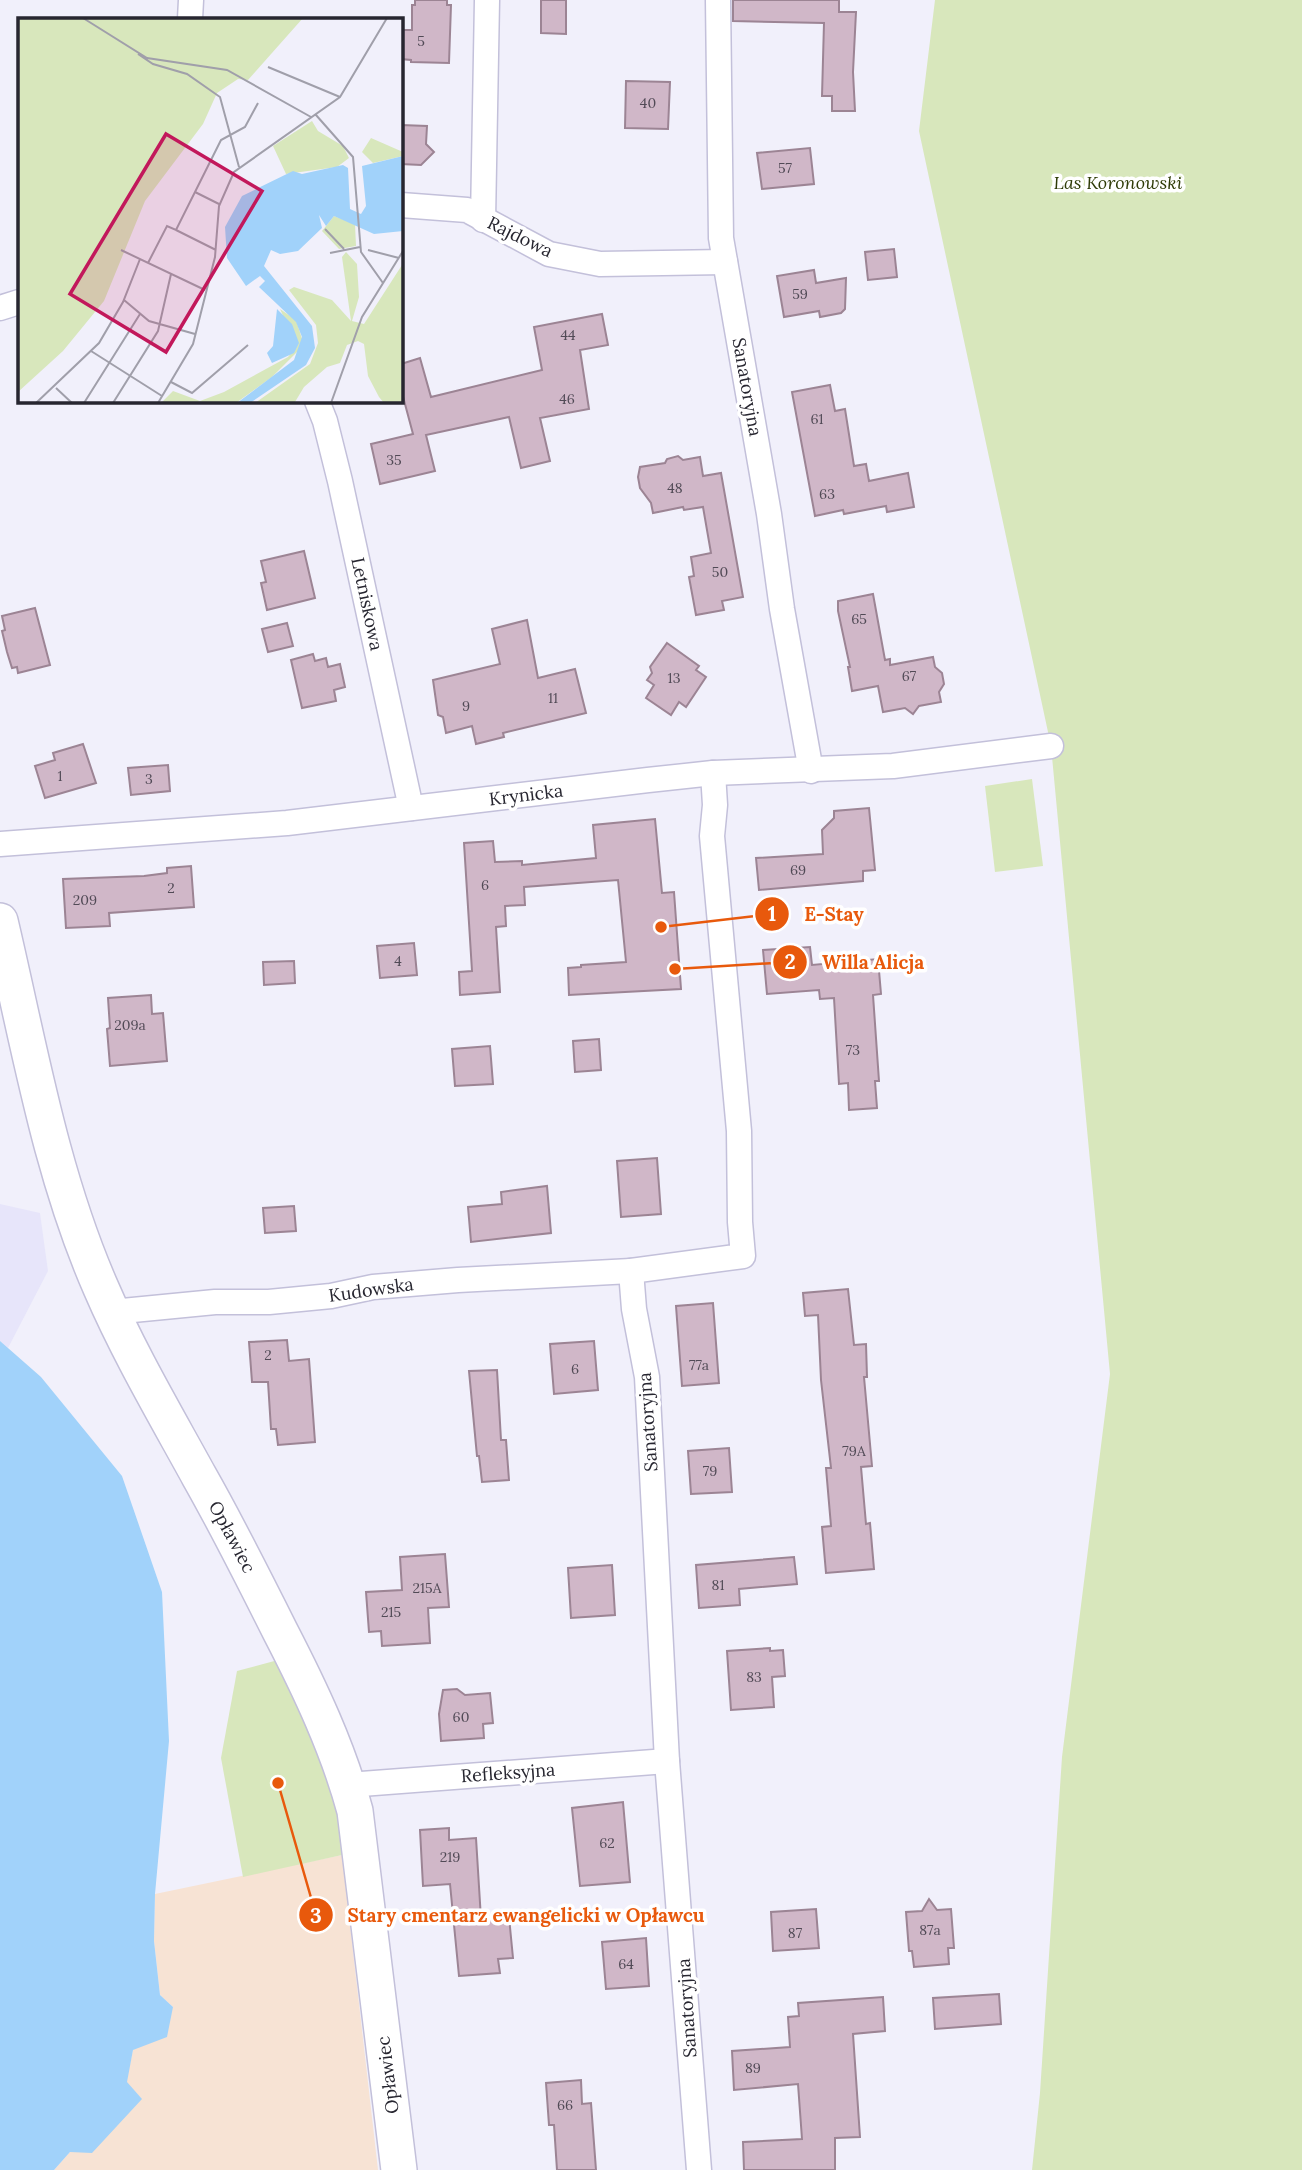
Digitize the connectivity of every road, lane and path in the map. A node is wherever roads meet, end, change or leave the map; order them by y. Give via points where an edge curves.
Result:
1 (191, 0) edge
2 (487, 0) edge
3 (718, 0) edge
4 (190, 18) edge
5 (402, 205) edge
6 (483, 220) junction
7 (725, 262) junction
8 (18, 302) edge
9 (0, 308) edge
10 (317, 402) edge
11 (1051, 746) dead end
12 (811, 771) junction
13 (713, 773) junction
14 (411, 808) junction
15 (0, 844) edge
16 (0, 921) edge
17 (631, 1271) junction
18 (112, 1312) junction
19 (667, 1761) junction
20 (348, 1785) junction
21 (399, 2170) edge
22 (699, 2170) edge

1 - 4 street
2 - 6 street
3 - 7 street, Sanatoryjna
5 - 6 street, Rajdowa via 467,211
6 - 7 street, Rajdowa via 549,254 600,264
7 - 12 street, Sanatoryjna
8 - 9 street
10 - 14 street, Letniskowa via 340,481
11 - 12 street, Krynicka via 893,766
12 - 13 street, Krynicka
13 - 14 street, Krynicka
13 - 17 street via 712,835 739,1131 743,1256
14 - 15 street, Krynicka via 287,823
16 - 18 street, Opławiec via 62,1182
17 - 18 street, Kudowska via 458,1280 269,1302
17 - 19 street, Sanatoryjna via 647,1377
18 - 20 street, Opławiec via 312,1692
19 - 20 street, Refleksyjna
19 - 22 street, Sanatoryjna
20 - 21 street, Opławiec via 366,1887

